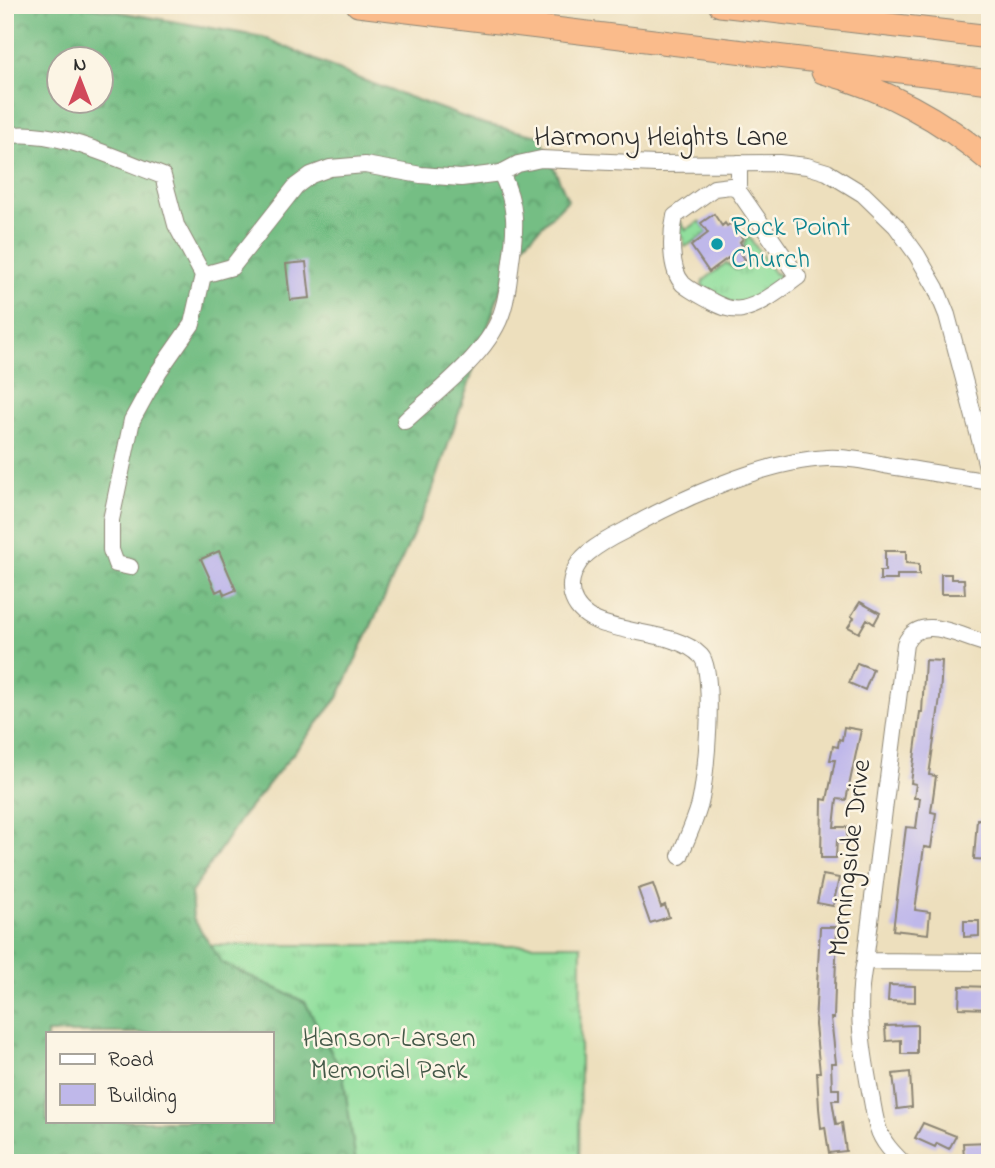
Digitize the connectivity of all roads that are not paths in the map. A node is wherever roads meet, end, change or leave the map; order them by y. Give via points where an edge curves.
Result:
1 (358, 5) edge
2 (720, 5) edge
3 (843, 5) edge
4 (990, 36) edge
5 (736, 51) junction
6 (990, 82) edge
7 (5, 136) edge
8 (990, 161) edge
9 (739, 163) junction
10 (501, 173) junction
11 (735, 186) junction
12 (203, 275) junction
13 (405, 421) dead end
14 (990, 480) edge
15 (130, 567) dead end
16 (990, 644) edge
17 (680, 856) dead end
18 (865, 961) junction
19 (990, 962) edge
20 (903, 1163) edge

1 - 5 highway
2 - 4 highway
3 - 4 highway via 881,18
5 - 6 highway
5 - 8 highway via 869,88 928,117
7 - 12 street via 24,133 58,138 163,176 176,225
9 - 10 street, Harmony Heights Lane via 541,159
9 - 11 street via 739,185
9 - 14 street, Harmony Heights Lane via 779,163 827,172 863,194 896,226 936,288 947,315
10 - 12 street, Harmony Heights Lane via 444,177 365,165 330,168 296,186 232,267
10 - 13 street via 510,190 516,225 503,310 477,353
11 - 11 street via 714,188 682,209 673,224 674,263 682,283 731,310 758,303 798,277
12 - 15 street via 192,324 132,420 111,520 116,564
14 - 17 street via 857,460 811,459 708,489 587,554 571,581 572,597 581,612 594,622 678,641 703,658 708,673 700,805
16 - 18 street, Morningside Drive via 941,628 922,628 909,635 905,644
18 - 19 street
18 - 20 street, Morningside Drive via 862,1052 878,1129

